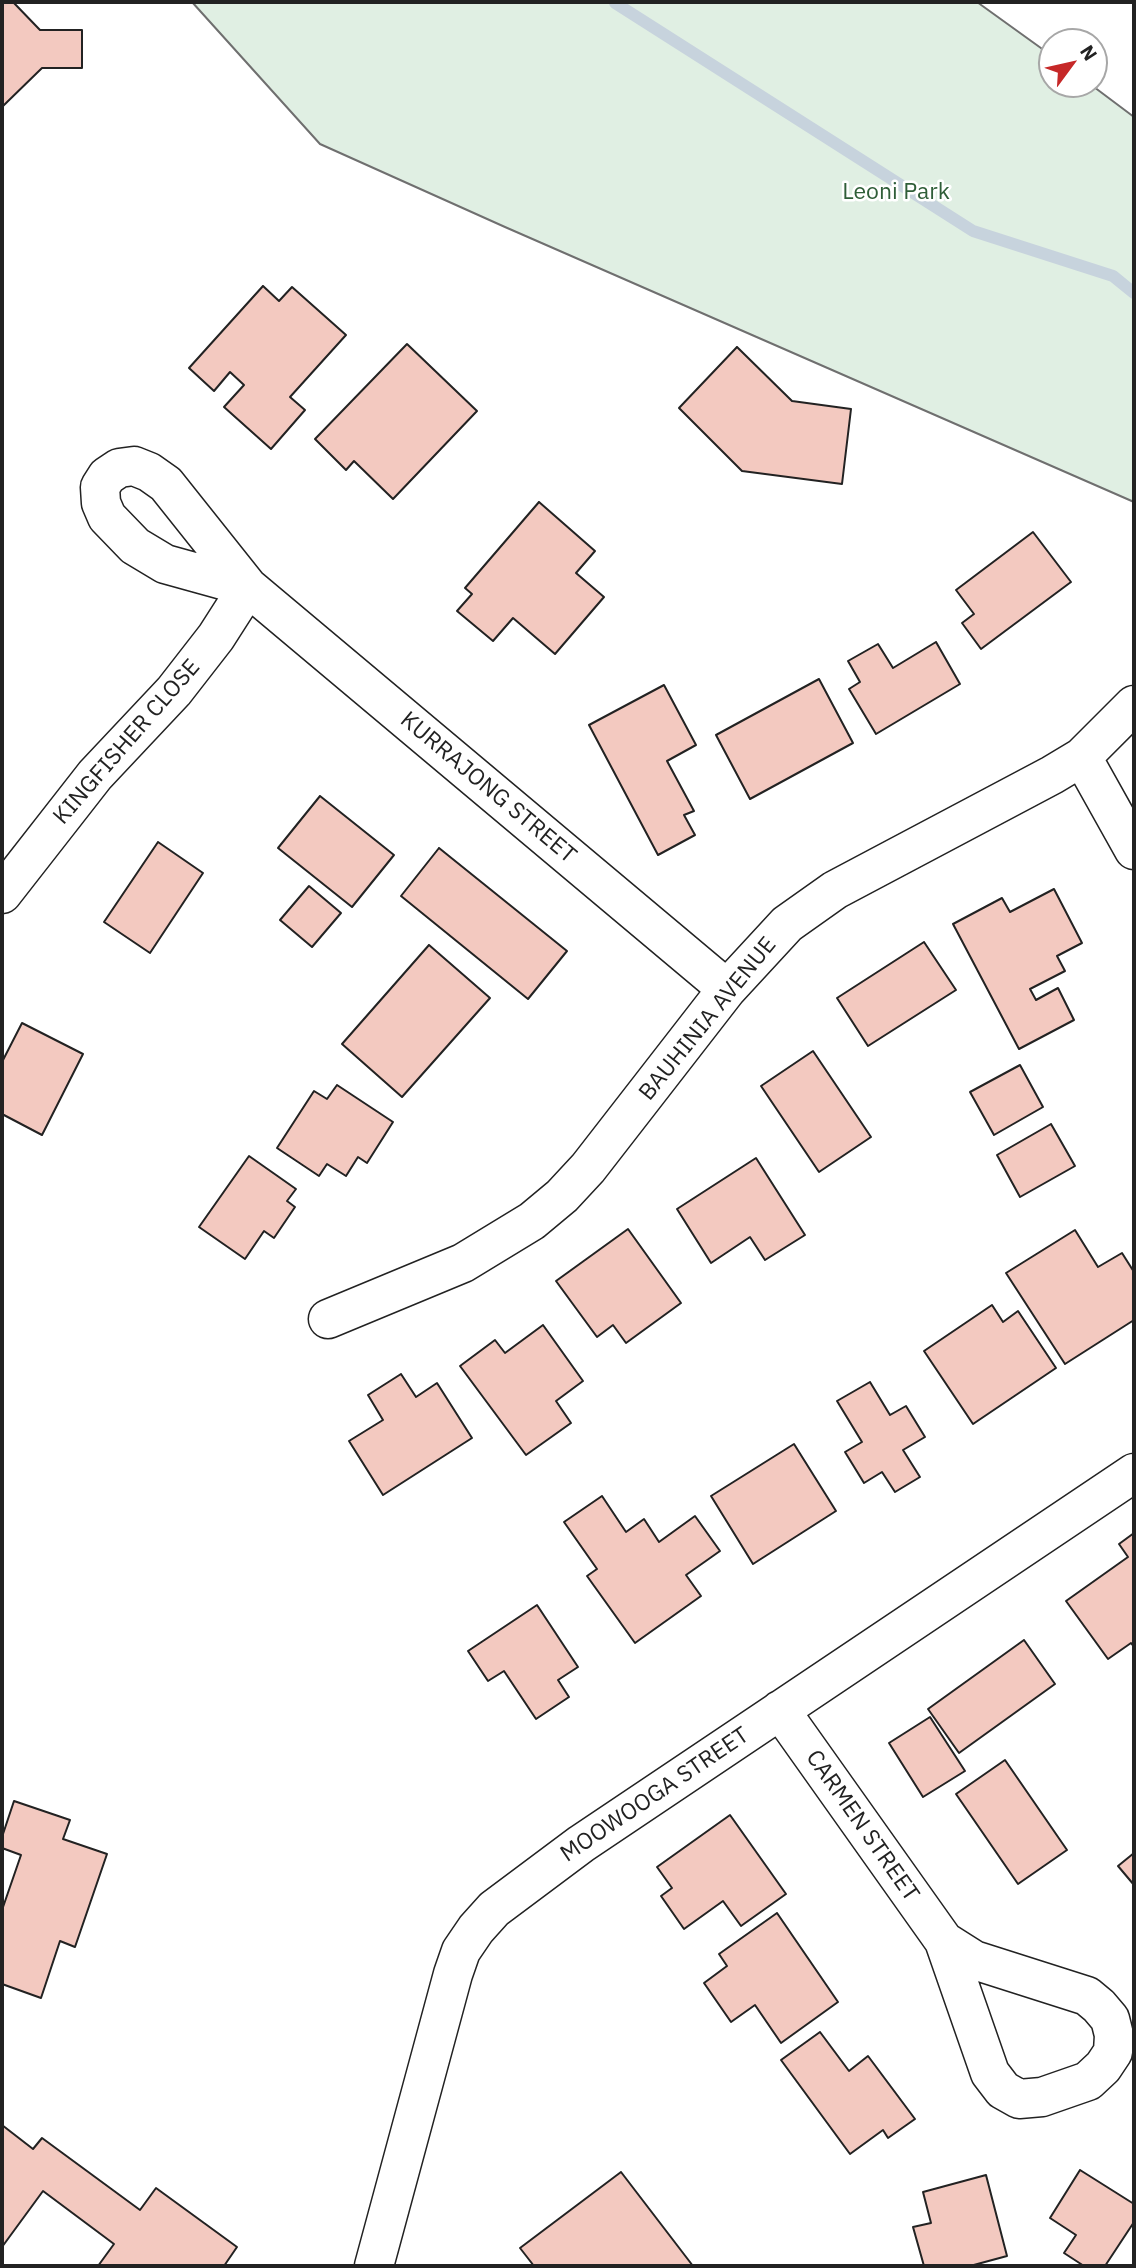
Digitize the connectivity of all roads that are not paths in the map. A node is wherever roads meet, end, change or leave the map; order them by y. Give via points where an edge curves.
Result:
1 (248, 587) joint
2 (1134, 705) edge
3 (1082, 757) junction
4 (1134, 850) edge
5 (2, 894) edge
6 (727, 989) junction
7 (328, 1319) dead end
8 (1134, 1473) edge
9 (780, 1710) junction
10 (944, 1941) junction
11 (374, 2266) edge

1 - 5 street, KINGFISHER CLOSE via 174,691 95,775
1 - 6 street, KURRAJONG STREET
2 - 3 street, BAUHINIA AVENUE
3 - 4 street
3 - 6 street, BAUHINIA AVENUE via 818,900 765,945
6 - 7 street, BAUHINIA AVENUE via 562,1196 463,1263
8 - 9 street, MOOWOOGA STREET
9 - 10 street, CARMEN STREET
9 - 11 street, MOOWOOGA STREET via 581,1844 494,1909 475,1929 453,1974
10 - 10 street, CARMEN STREET via 974,1959 1087,1996 1100,2006 1114,2035 1113,2052 1103,2067 1088,2081 1042,2098 1019,2099 1003,2090 989,2073

